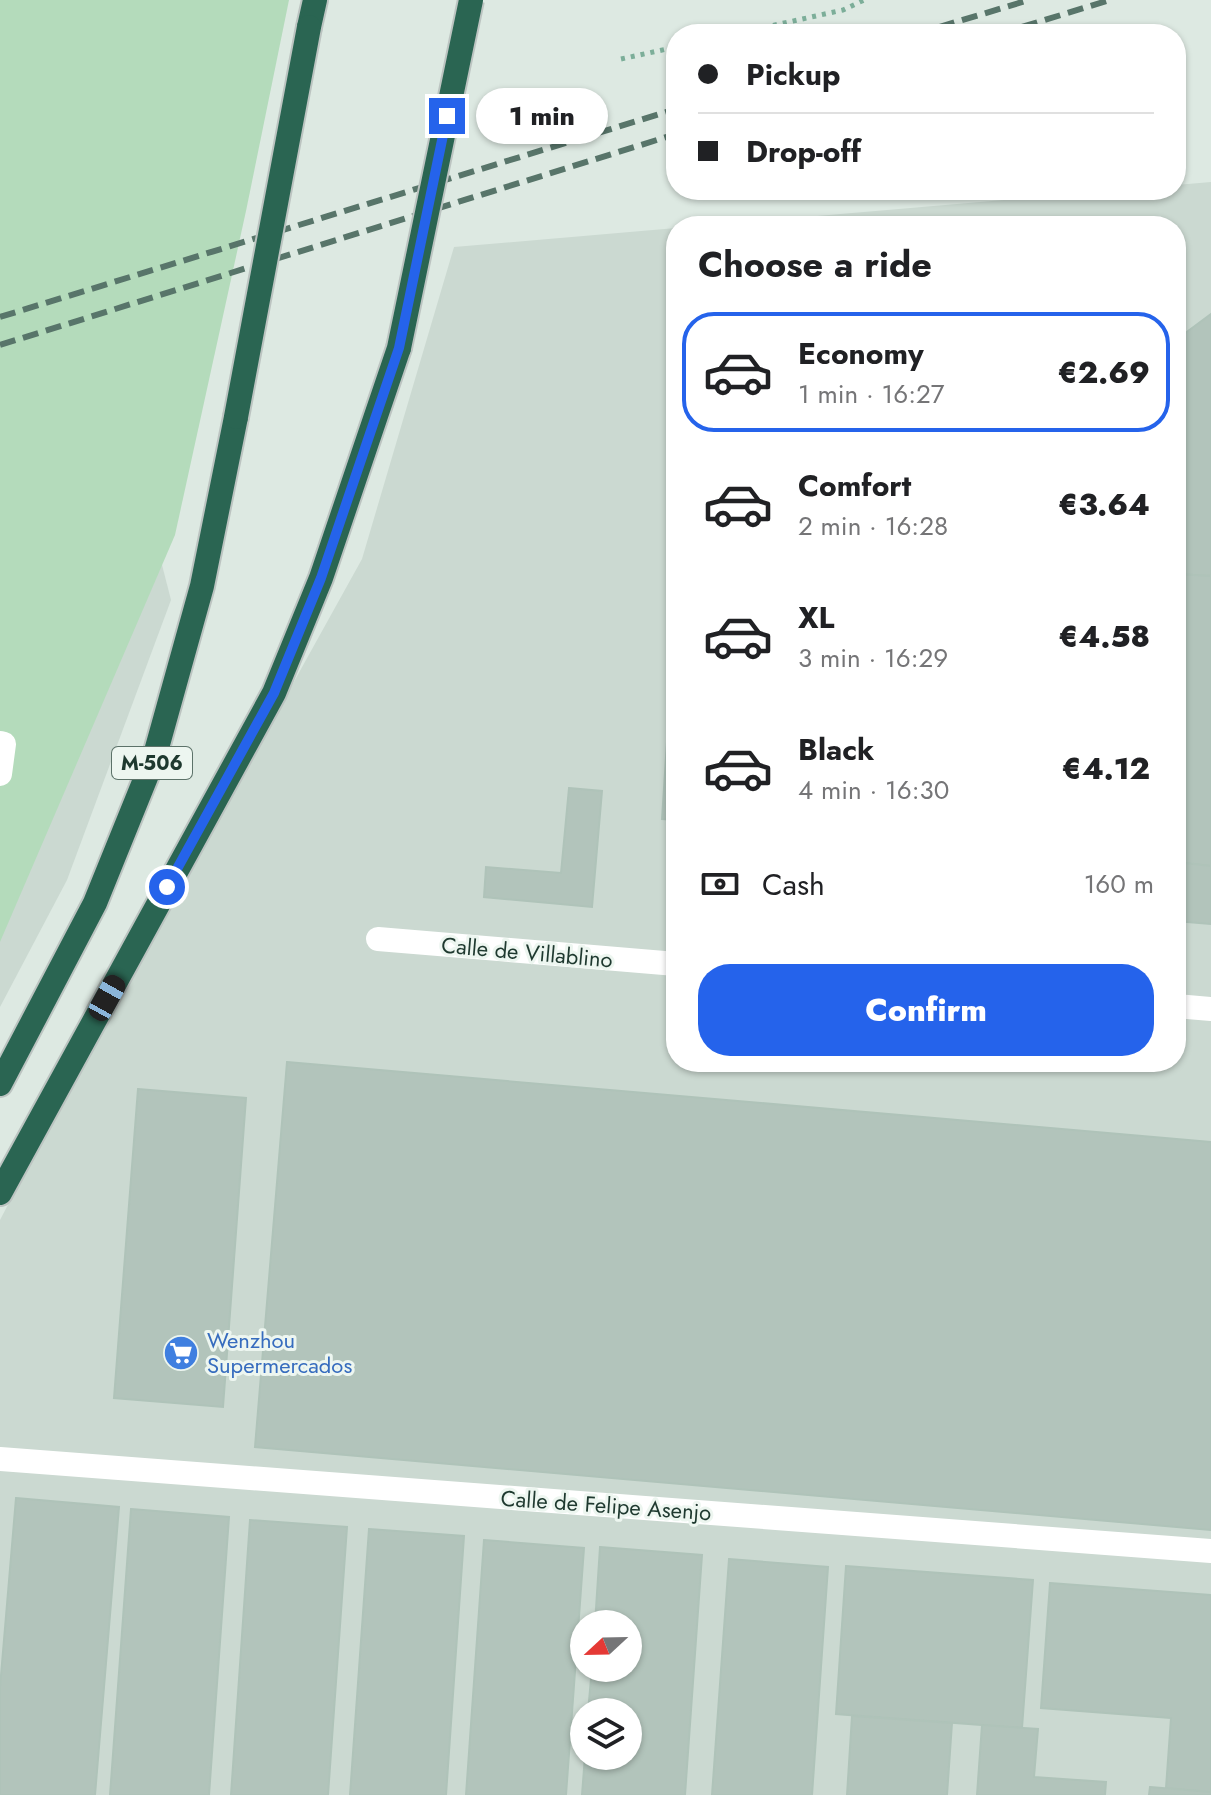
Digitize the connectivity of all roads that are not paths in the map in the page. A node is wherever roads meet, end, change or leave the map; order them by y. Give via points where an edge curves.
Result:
1 (315, 0) edge
2 (471, 0) edge
3 (0, 743) edge
4 (0, 774) edge
5 (378, 939) dead end
6 (666, 963) edge
7 (1186, 1007) edge
8 (1211, 1009) edge
9 (0, 1084) edge
10 (0, 1193) edge
11 (0, 1459) edge
12 (1211, 1551) edge

1 - 9 highway, M-506, bridge via 202,586 155,755 95,903
2 - 10 highway, M-506, bridge via 399,348 321,578 274,693
3 - 4 street
5 - 6 street, Calle de Villablino
7 - 8 street
11 - 12 street, Calle de Felipe Asenjo

